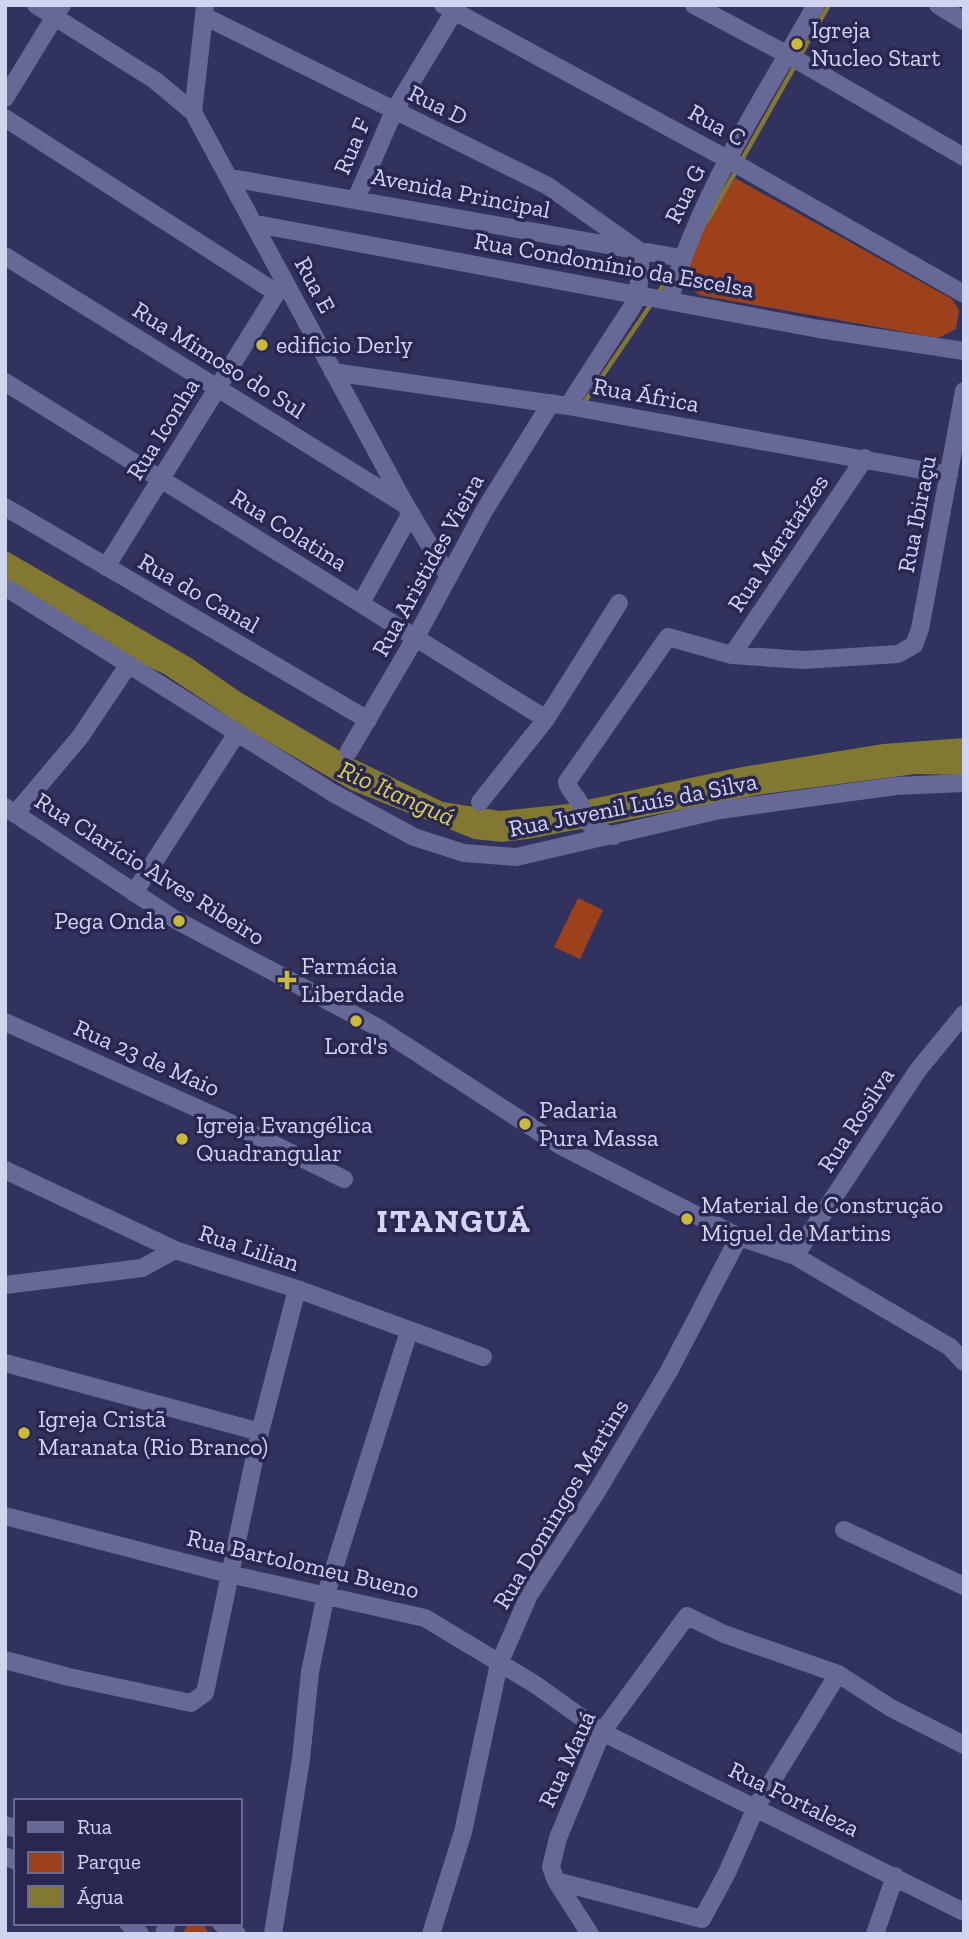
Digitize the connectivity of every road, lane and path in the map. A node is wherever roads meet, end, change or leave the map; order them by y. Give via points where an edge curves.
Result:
1 (36, 5) edge
2 (694, 5) edge
3 (816, 5) edge
4 (938, 5) edge
5 (452, 7) edge
6 (58, 11) edge
7 (204, 11) edge
8 (964, 21) edge
9 (788, 55) junction
10 (5, 98) edge
11 (394, 111) junction
12 (193, 112) junction
13 (5, 118) edge
14 (964, 157) edge
15 (729, 160) junction
16 (231, 178) junction
17 (356, 199) junction
18 (256, 225) junction
19 (641, 252) junction
20 (5, 256) edge
21 (681, 258) junction
22 (280, 287) junction
23 (964, 294) edge
24 (638, 295) junction
25 (670, 299) junction
26 (964, 351) edge
27 (334, 372) junction
28 (5, 382) edge
29 (217, 388) junction
30 (964, 391) edge
31 (560, 404) junction
32 (865, 458) junction
33 (949, 475) junction
34 (161, 479) junction
35 (5, 507) edge
36 (409, 510) junction
37 (106, 567) junction
38 (447, 574) junction
39 (5, 587) edge
40 (361, 603) junction
41 (619, 603) dead end
42 (416, 637) junction
43 (732, 656) junction
44 (129, 664) junction
45 (546, 719) junction
46 (368, 720) junction
47 (237, 733) junction
48 (349, 751) dead end
49 (964, 783) edge
50 (480, 802) dead end
51 (10, 811) edge
52 (614, 836) junction
53 (134, 893) junction
54 (964, 1014) edge
55 (5, 1022) edge
56 (5, 1170) edge
57 (344, 1179) dead end
58 (739, 1237) junction
59 (176, 1250) junction
60 (795, 1256) junction
61 (5, 1285) edge
62 (297, 1289) junction
63 (409, 1331) junction
64 (483, 1357) dead end
65 (964, 1362) edge
66 (5, 1363) edge
67 (260, 1432) junction
68 (5, 1516) edge
69 (844, 1530) dead end
70 (229, 1573) junction
71 (964, 1586) edge
72 (326, 1594) junction
73 (5, 1660) edge
74 (499, 1664) junction
75 (838, 1674) junction
76 (602, 1732) junction
77 (964, 1745) edge
78 (756, 1807) junction
79 (895, 1876) junction
80 (556, 1881) junction
81 (964, 1912) edge
82 (273, 1934) edge
83 (431, 1934) edge
84 (590, 1934) edge
85 (876, 1934) edge

1 - 6 street
2 - 9 street
3 - 9 street, Rua G
4 - 8 street
5 - 11 street, Rua F
5 - 15 street, Rua C
6 - 10 street
6 - 12 street
7 - 11 street, Rua D
7 - 12 street
9 - 14 street
9 - 15 street, Rua G
11 - 17 street, Rua F
11 - 19 street, Rua D via 548,186
12 - 16 street, Rua E
13 - 22 street
15 - 21 street, Rua G
15 - 23 street, Rua C
16 - 17 street, Avenida Principal
16 - 18 street, Rua E
17 - 19 street, Avenida Principal
18 - 22 street, Rua E
18 - 24 street, Rua Condomínio da Escelsa
19 - 21 street, Avenida Principal
19 - 24 street
20 - 29 street, Rua Mimoso do Sul
21 - 25 street, Rua G
22 - 27 street, Rua E
22 - 29 street, Rua Iconha
24 - 25 street, Rua Condomínio da Escelsa
24 - 31 street, Rua Aristides Vieira
25 - 26 street, Rua Condomínio da Escelsa via 818,329
27 - 31 street, Rua África
27 - 36 street, Rua E
28 - 34 street, Rua Colatina
29 - 34 street, Rua Iconha
29 - 36 street, Rua Mimoso do Sul
30 - 33 street, Rua Ibiraçu
31 - 32 street, Rua África
31 - 38 street, Rua Aristides Vieira
32 - 33 street, Rua África
32 - 43 street, Rua Marataízes
33 - 43 street, Rua Ibiraçu via 914,645 898,653 803,660
34 - 37 street, Rua Iconha
34 - 40 street, Rua Colatina
35 - 37 street, Rua do Canal
36 - 38 street, Rua E
36 - 40 street
37 - 46 street, Rua do Canal
38 - 42 street, Rua Aristides Vieira
39 - 44 street, Rua Juvenil Luís da Silva
40 - 42 street, Rua Colatina
41 - 45 street
42 - 45 street, Rua Colatina
42 - 46 street, Rua Aristides Vieira
43 - 52 street via 668,637 567,782 585,820
44 - 47 street, Rua Juvenil Luís da Silva
44 - 51 street via 80,737
45 - 50 street
46 - 48 street, Rua Aristides Vieira
47 - 52 street, Rua Juvenil Luís da Silva via 414,837 464,853 516,856
47 - 53 street
49 - 52 street, Rua Juvenil Luís da Silva via 896,786 720,810
51 - 53 street, Rua Clarício Alves Ribeiro
53 - 58 street, Rua Clarício Alves Ribeiro via 377,1027 561,1146
54 - 60 street, Rua Rosilva via 918,1070
55 - 57 street, Rua 23 de Maio
56 - 59 street, Rua Lilian
58 - 60 street, Rua Clarício Alves Ribeiro
58 - 74 street, Rua Domingos Martins via 669,1371 529,1595
59 - 61 street via 142,1268
59 - 62 street, Rua Lilian
60 - 65 street, Rua Clarício Alves Ribeiro via 950,1347
62 - 63 street, Rua Lilian
62 - 67 street
63 - 64 street, Rua Lilian
63 - 72 street
66 - 67 street
67 - 70 street
68 - 70 street, Rua Bartolomeu Bueno
69 - 71 street
70 - 72 street, Rua Bartolomeu Bueno
70 - 73 street via 205,1693 191,1703
72 - 74 street, Rua Bartolomeu Bueno via 425,1618
72 - 82 street via 310,1672
74 - 76 street, Rua Bartolomeu Bueno
74 - 83 street, Rua Domingos Martins via 463,1832
75 - 76 street, Rua Mauá via 724,1634 687,1616
75 - 77 street via 891,1708
75 - 78 street
76 - 78 street, Rua Fortaleza
76 - 80 street, Rua Mauá via 558,1838 551,1867
78 - 79 street, Rua Fortaleza
78 - 80 street via 702,1919
79 - 81 street, Rua Fortaleza
79 - 85 street
80 - 84 street

